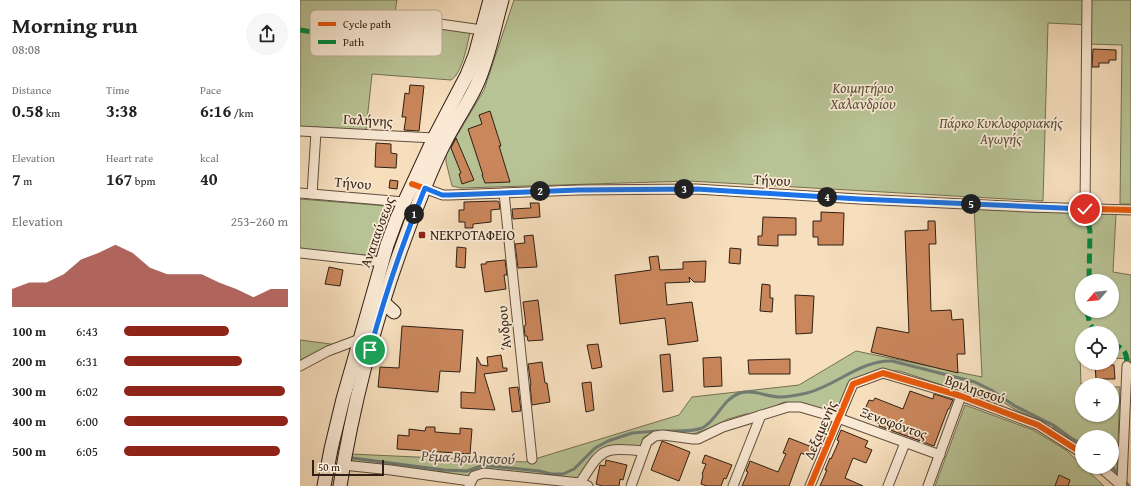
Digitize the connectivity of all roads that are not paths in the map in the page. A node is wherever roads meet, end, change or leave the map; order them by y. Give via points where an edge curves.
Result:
1 (490, 0) edge
2 (502, 0) edge
3 (1087, 0) edge
4 (442, 24) edge
5 (482, 30) junction
6 (300, 131) edge
7 (316, 132) junction
8 (434, 138) junction
9 (418, 186) junction
10 (300, 193) edge
11 (504, 193) junction
12 (312, 194) junction
13 (404, 202) junction
14 (1085, 209) junction
15 (1131, 210) edge
16 (300, 253) edge
17 (382, 262) junction
18 (383, 302) junction
19 (394, 312) dead end
20 (360, 339) junction
21 (300, 366) edge
22 (1127, 366) dead end
23 (853, 384) joint
24 (961, 396) junction
25 (761, 415) junction
26 (838, 418) junction
27 (905, 443) junction
28 (1075, 449) edge
29 (643, 451) junction
30 (940, 456) junction
31 (532, 459) dead end
32 (343, 465) junction
33 (1110, 474) edge
34 (1121, 481) edge
35 (547, 483) edge
36 (469, 484) edge
37 (584, 485) edge
38 (324, 486) edge
39 (340, 486) edge
40 (631, 486) edge
41 (733, 486) edge
42 (810, 486) edge
43 (888, 486) edge
44 (928, 486) edge

1 - 5 main road, Αναπαύσεως
2 - 9 main road, Αναπαύσεως via 490,50 468,103
3 - 14 street
4 - 5 street
5 - 8 main road, Αναπαύσεως via 467,75
6 - 7 street, Γαλήνης
7 - 8 street, Γαλήνης
7 - 12 street
8 - 9 main road, Αναπαύσεως
9 - 11 street, Τήνου via 442,195
9 - 13 main road, Αναπαύσεως
9 - 18 main road, Αναπαύσεως
10 - 12 street, Τήνου
11 - 14 street, Τήνου via 696,189
11 - 31 street, Άνδρου
12 - 13 street, Τήνου
13 - 17 main road, Αναπαύσεως
14 - 15 street, Τήνου
16 - 17 street
17 - 20 main road, Αναπαύσεως
18 - 19 main road
18 - 32 main road, Αναπαύσεως via 374,350 356,402
20 - 21 street
20 - 38 main road, Αναπαύσεως via 331,449
22 - 34 street
23 - 24 street, Βριλησσού via 883,373
23 - 26 street, Δεξαμενής
24 - 28 street, Βριλησσού via 1038,425
24 - 30 street
25 - 26 street via 794,406
25 - 29 street via 698,439 655,436 647,442
25 - 41 street
26 - 27 street, Ξενοφόντος
26 - 42 street, Δεξαμενής
27 - 30 street, Ξενοφόντος
27 - 43 street
29 - 37 street via 619,449 603,454 597,458
29 - 40 street
30 - 44 street
32 - 36 street via 391,470
32 - 39 main road, Αναπαύσεως
33 - 34 street
35 - 36 street via 484,473 474,476
35 - 37 street

